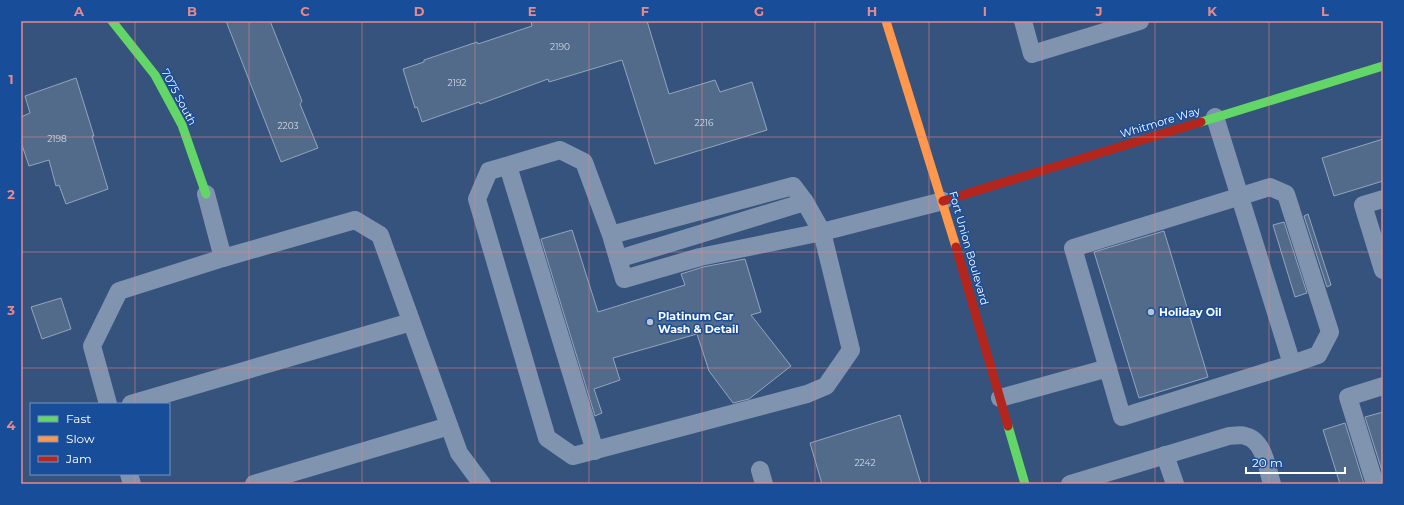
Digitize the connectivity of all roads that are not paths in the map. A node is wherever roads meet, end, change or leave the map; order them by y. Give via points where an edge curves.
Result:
1 (112, 21) edge
2 (886, 21) edge
3 (1023, 21) edge
4 (1140, 21) edge
5 (1383, 66) edge
6 (1215, 117) junction
7 (508, 166) junction
8 (206, 194) joint
9 (1239, 197) junction
10 (1383, 199) edge
11 (943, 201) junction
12 (805, 202) junction
13 (822, 232) junction
14 (611, 235) junction
15 (223, 258) junction
16 (618, 259) junction
17 (1383, 270) edge
18 (412, 322) junction
19 (1292, 364) junction
20 (1108, 368) junction
21 (1383, 386) edge
22 (1000, 398) junction
23 (108, 403) edge
24 (134, 403) edge
25 (449, 426) junction
26 (596, 450) junction
27 (1166, 455) junction
28 (254, 484) edge
29 (482, 484) edge
30 (1025, 484) edge
31 (1070, 484) edge
32 (1174, 484) edge
33 (1272, 484) edge
34 (1375, 484) edge

1 - 8 street, 7075 South via 155,75 182,125
2 - 11 street, Fort Union Boulevard
3 - 4 lane via 1032,54
5 - 6 street, Whitmore Way
6 - 9 lane
6 - 11 street, Whitmore Way
7 - 14 lane via 560,150 584,162
7 - 26 lane
7 - 26 lane via 489,171 476,199 547,438 573,456
8 - 15 lane
9 - 19 lane
9 - 19 lane via 1270,187 1286,194 1330,332 1318,355
9 - 20 lane via 1073,248
10 - 17 lane via 1363,205
11 - 13 lane
11 - 22 street, Fort Union Boulevard
12 - 13 lane
12 - 14 lane via 793,186
12 - 16 lane
13 - 16 lane via 700,257 624,279
13 - 26 lane via 851,350 826,386 807,394
14 - 16 lane
15 - 18 lane via 355,220 380,234
15 - 23 lane via 119,291 92,346
18 - 24 lane
18 - 25 lane
19 - 20 lane via 1122,417
20 - 22 lane
21 - 34 lane via 1348,397
22 - 30 street, Fort Union Boulevard
25 - 28 lane
25 - 29 lane via 459,453
27 - 31 lane
27 - 32 lane
27 - 33 lane via 1229,436 1245,436 1256,442 1263,454

